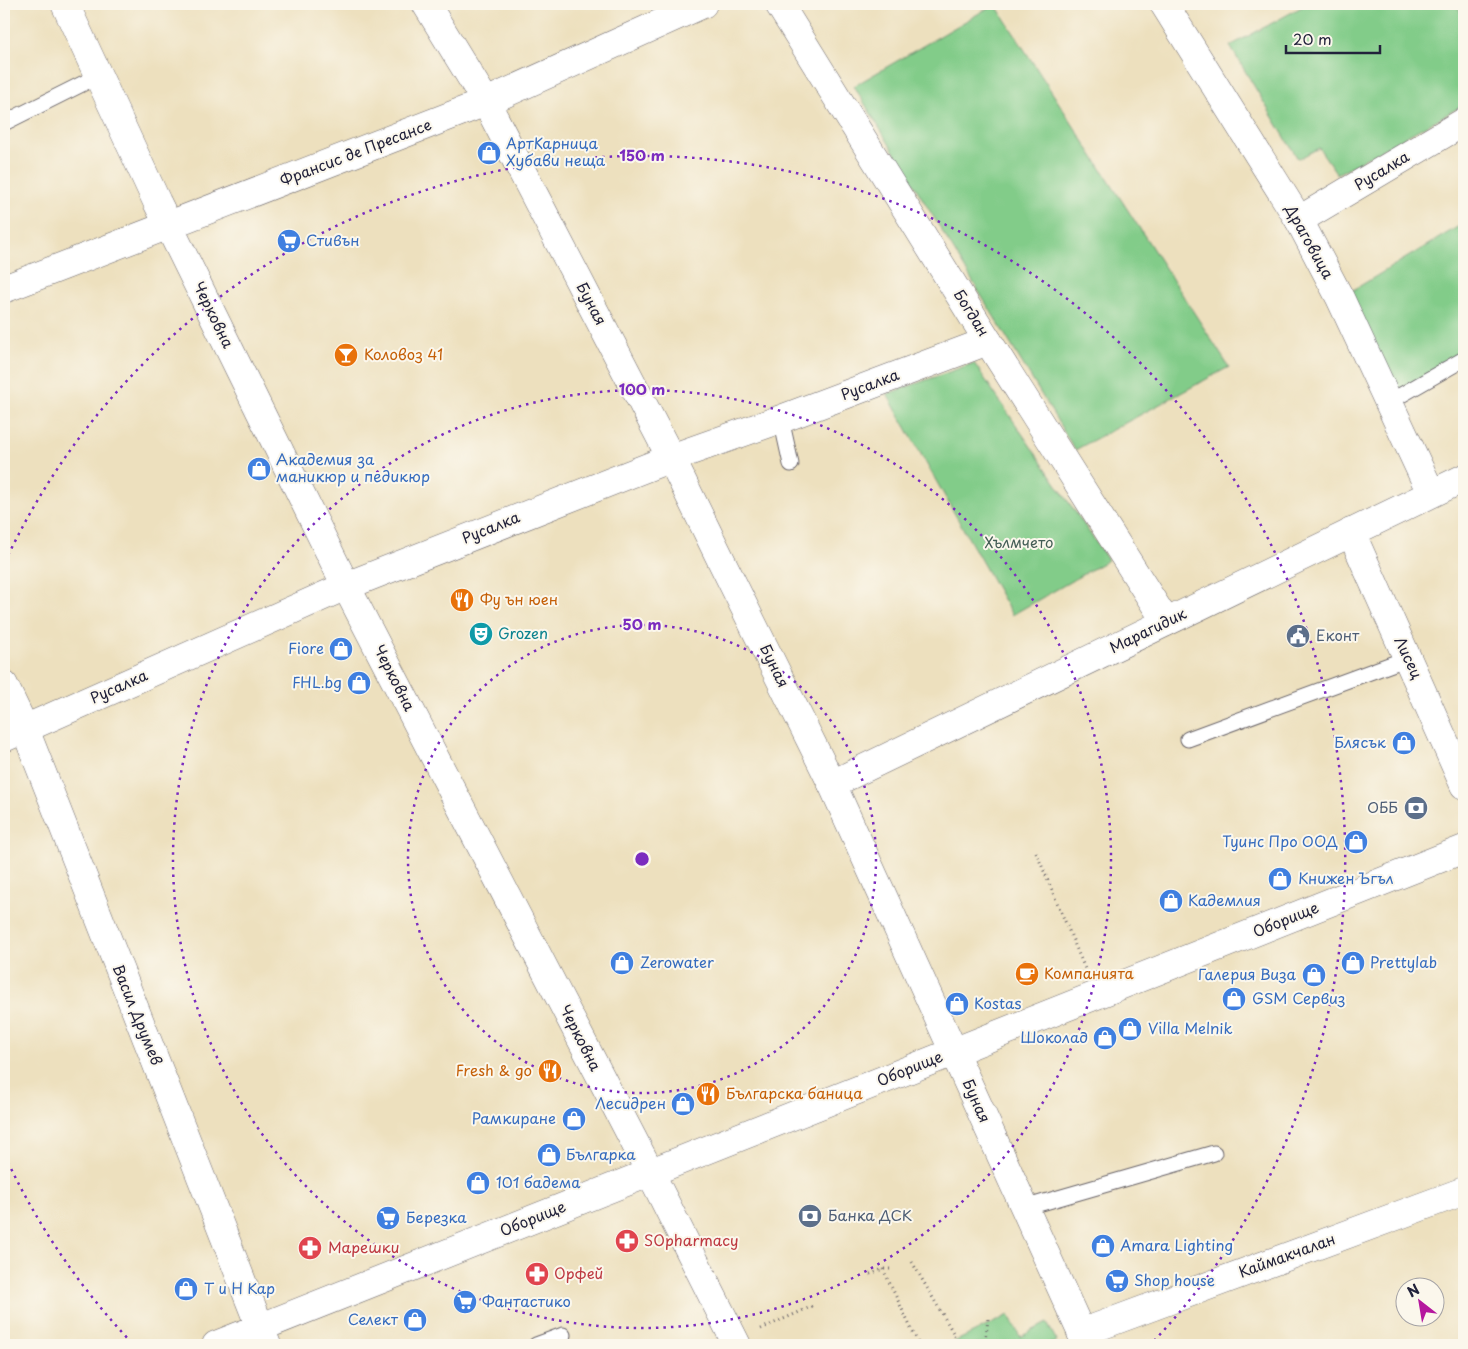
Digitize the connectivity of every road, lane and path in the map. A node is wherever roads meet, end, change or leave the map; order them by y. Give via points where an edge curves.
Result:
1 (65, 4) edge
2 (426, 4) edge
3 (703, 4) edge
4 (779, 4) edge
5 (1164, 4) edge
6 (98, 76) junction
7 (486, 102) junction
8 (1464, 122) edge
9 (4, 123) edge
10 (1299, 220) junction
11 (169, 226) junction
12 (4, 289) edge
13 (988, 341) junction
14 (1464, 360) edge
15 (1389, 402) junction
16 (781, 418) junction
17 (671, 458) junction
18 (791, 464) dead end
19 (1464, 478) edge
20 (1431, 493) junction
21 (1351, 532) junction
22 (346, 586) junction
23 (1166, 622) junction
24 (1408, 658) junction
25 (4, 685) edge
26 (14, 734) edge
27 (1188, 739) dead end
28 (832, 784) junction
29 (1464, 785) edge
30 (1464, 849) edge
31 (1036, 852) dead end
32 (1096, 995) junction
33 (953, 1052) junction
34 (1214, 1153) dead end
35 (650, 1172) junction
36 (1464, 1191) edge
37 (1024, 1208) junction
38 (912, 1262) dead end
39 (883, 1269) junction
40 (892, 1269) dead end
41 (870, 1274) dead end
42 (815, 1305) dead end
43 (988, 1319) dead end
44 (563, 1335) dead end
45 (264, 1336) edge
46 (746, 1338) edge
47 (1084, 1339) edge
48 (216, 1345) edge
49 (536, 1345) edge
50 (919, 1345) edge
51 (972, 1345) edge
52 (985, 1345) edge

1 - 6 street, Черковна
2 - 7 street, Буная
3 - 7 street, Франсис де Пресансе
4 - 13 street, Богдан
5 - 10 street, Драговица
6 - 9 lane
6 - 11 street, Черковна
7 - 11 street, Франсис де Пресансе
7 - 17 street, Буная
8 - 10 street, Русалка
10 - 15 street, Драговица
11 - 12 street, Франсис де Пресансе
11 - 22 street, Черковна
13 - 16 street, Русалка
13 - 23 street, Богдан
14 - 15 lane
15 - 20 street, Драговица
16 - 17 street, Русалка
16 - 18 lane
17 - 22 street, Русалка
17 - 28 street, Буная
19 - 20 street, Марагидик
20 - 21 street, Марагидик
21 - 23 street, Марагидик
21 - 24 street, Лисец
22 - 26 street, Русалка
22 - 35 street, Черковна
23 - 28 street, Марагидик
24 - 27 lane
24 - 29 street, Лисец
25 - 26 street, Васил Друмев
26 - 45 street, Васил Друмев
28 - 33 street, Буная
30 - 32 street, Оборище
31 - 32 path
32 - 33 street, Оборище
33 - 35 street, Оборище
33 - 37 street, Буная
34 - 37 lane
35 - 45 street, Оборище
35 - 46 street, Черковна
36 - 47 street, Каймакчалан
37 - 47 street, Буная
38 - 51 path via 958,1341
39 - 40 path
39 - 41 path
39 - 50 path
42 - 46 path
43 - 52 path
44 - 49 lane
45 - 48 street, Оборище

